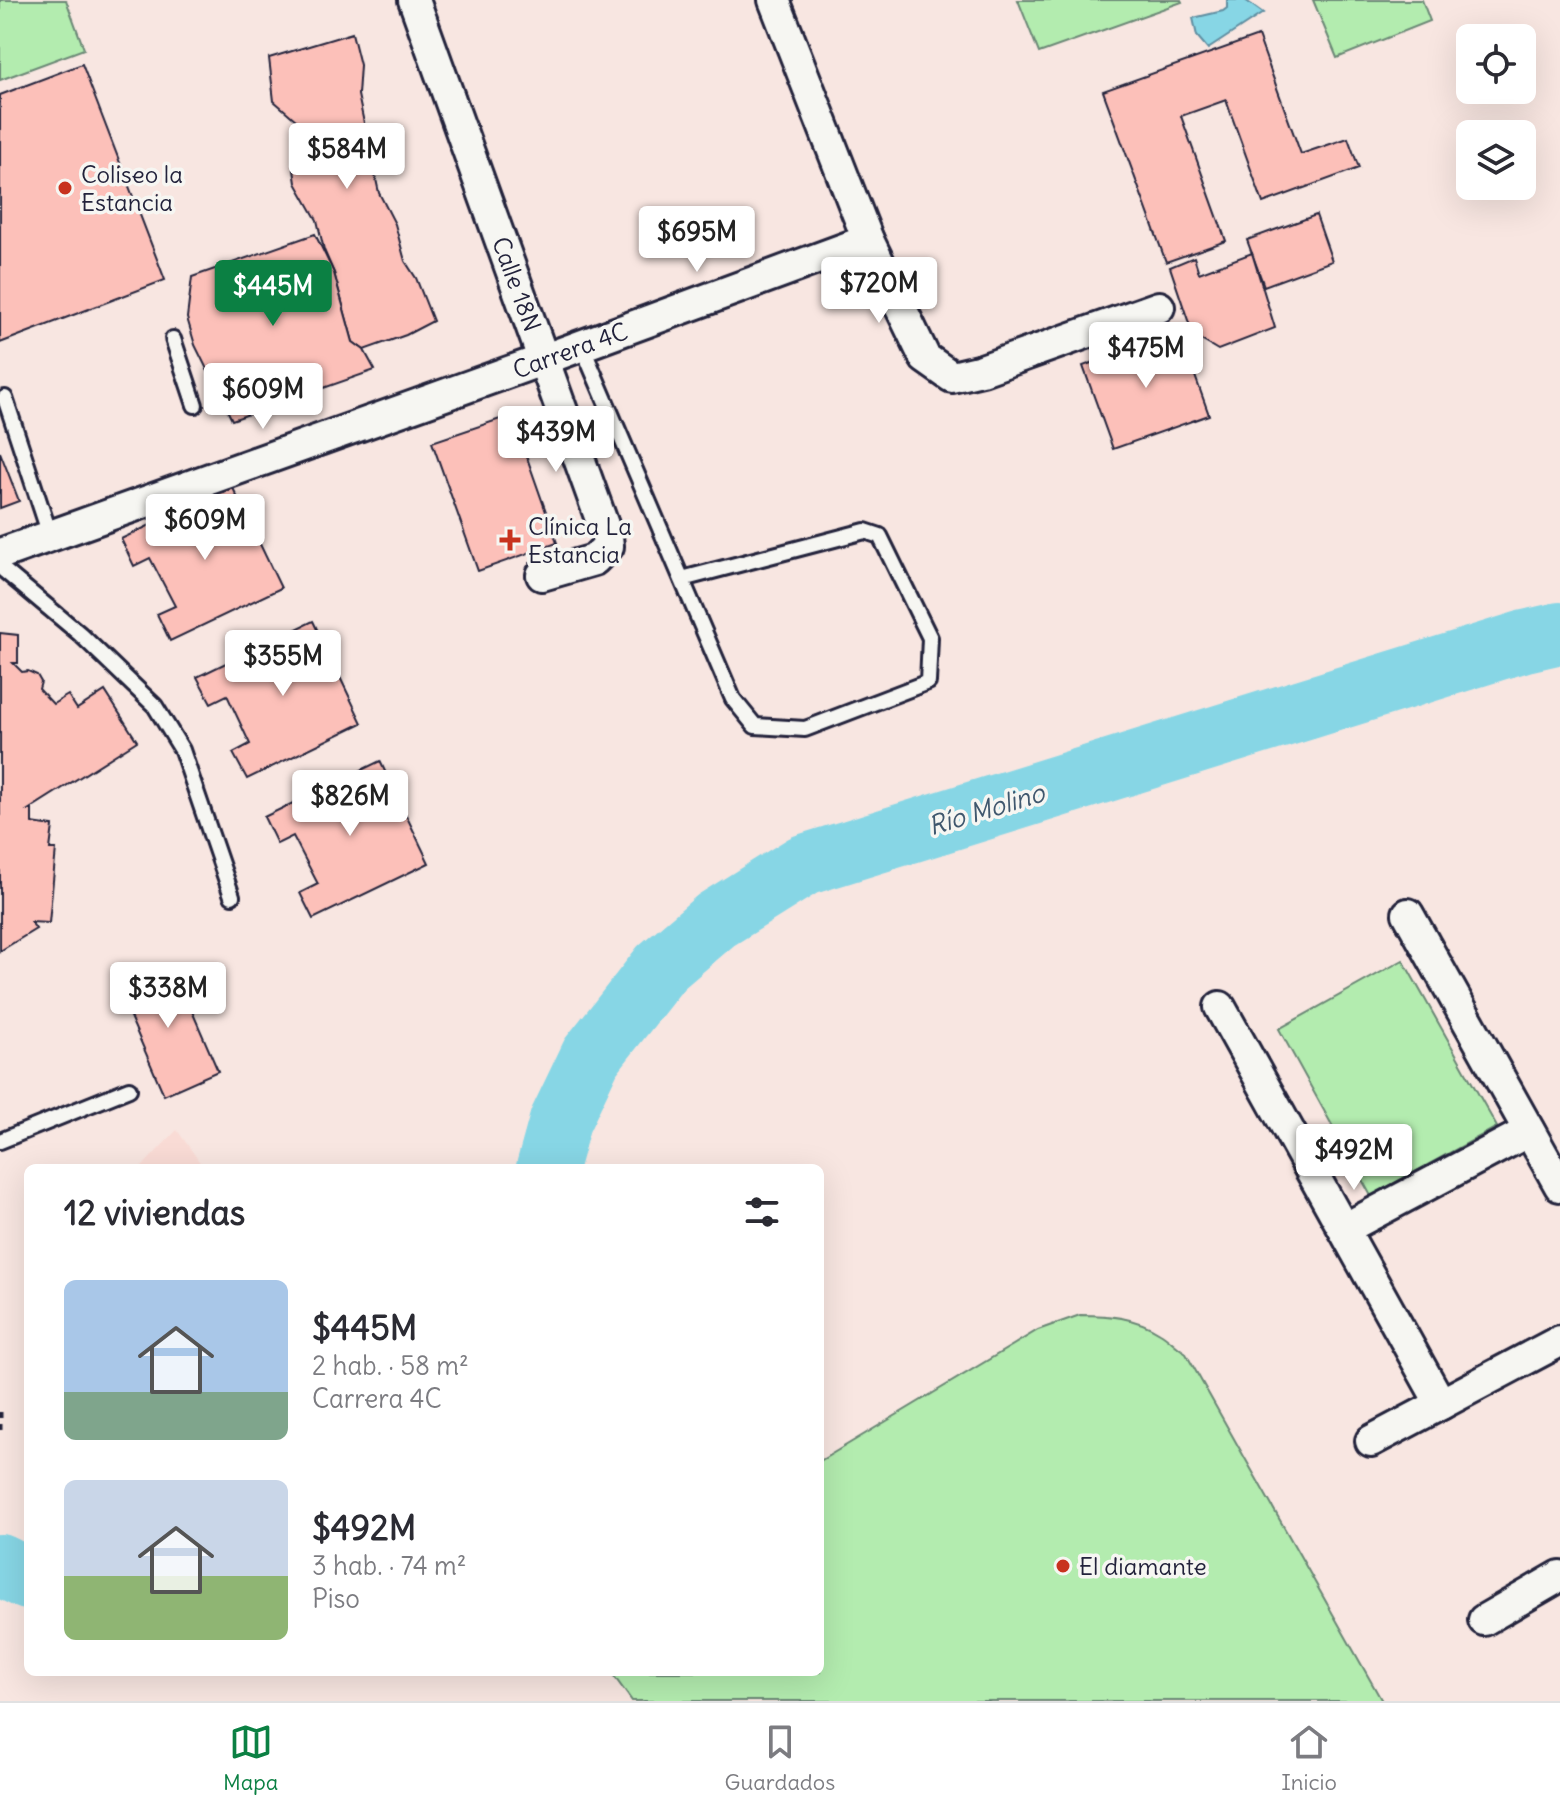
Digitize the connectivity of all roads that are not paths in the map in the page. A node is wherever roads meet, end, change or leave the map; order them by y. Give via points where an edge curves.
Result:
1 (414, 0) edge
2 (774, 0) edge
3 (868, 240) junction
4 (1159, 307) dead end
5 (173, 339) dead end
6 (582, 346) junction
7 (545, 359) junction
8 (5, 398) dead end
9 (195, 405) dead end
10 (50, 535) junction
11 (0, 554) edge
12 (0, 567) edge
13 (542, 575) dead end
14 (682, 579) junction
15 (232, 896) dead end
16 (1408, 914) dead end
17 (1220, 1007) dead end
18 (129, 1089) dead end
19 (1529, 1131) junction
20 (0, 1141) edge
21 (1560, 1186) edge
22 (1344, 1229) junction
23 (1560, 1341) edge
24 (1441, 1404) junction
25 (1371, 1441) dead end
26 (1560, 1576) edge
27 (1484, 1620) dead end

1 - 7 street, Calle 18N
2 - 3 street
3 - 4 street via 925,358 952,377
3 - 6 street, Carrera 4C
5 - 9 lane
6 - 7 street, Carrera 4C
6 - 14 lane
7 - 10 street, Carrera 4C
7 - 13 street, Calle 18N via 608,546 594,560
8 - 10 lane
10 - 11 street, Carrera 4C
12 - 15 lane via 155,706 182,750
14 - 14 lane via 733,699 755,726 805,729 928,682 930,638 880,536 865,531
16 - 19 street
17 - 22 street
18 - 20 lane
19 - 21 street
19 - 22 street
22 - 24 street
23 - 24 street
24 - 25 street
26 - 27 street

